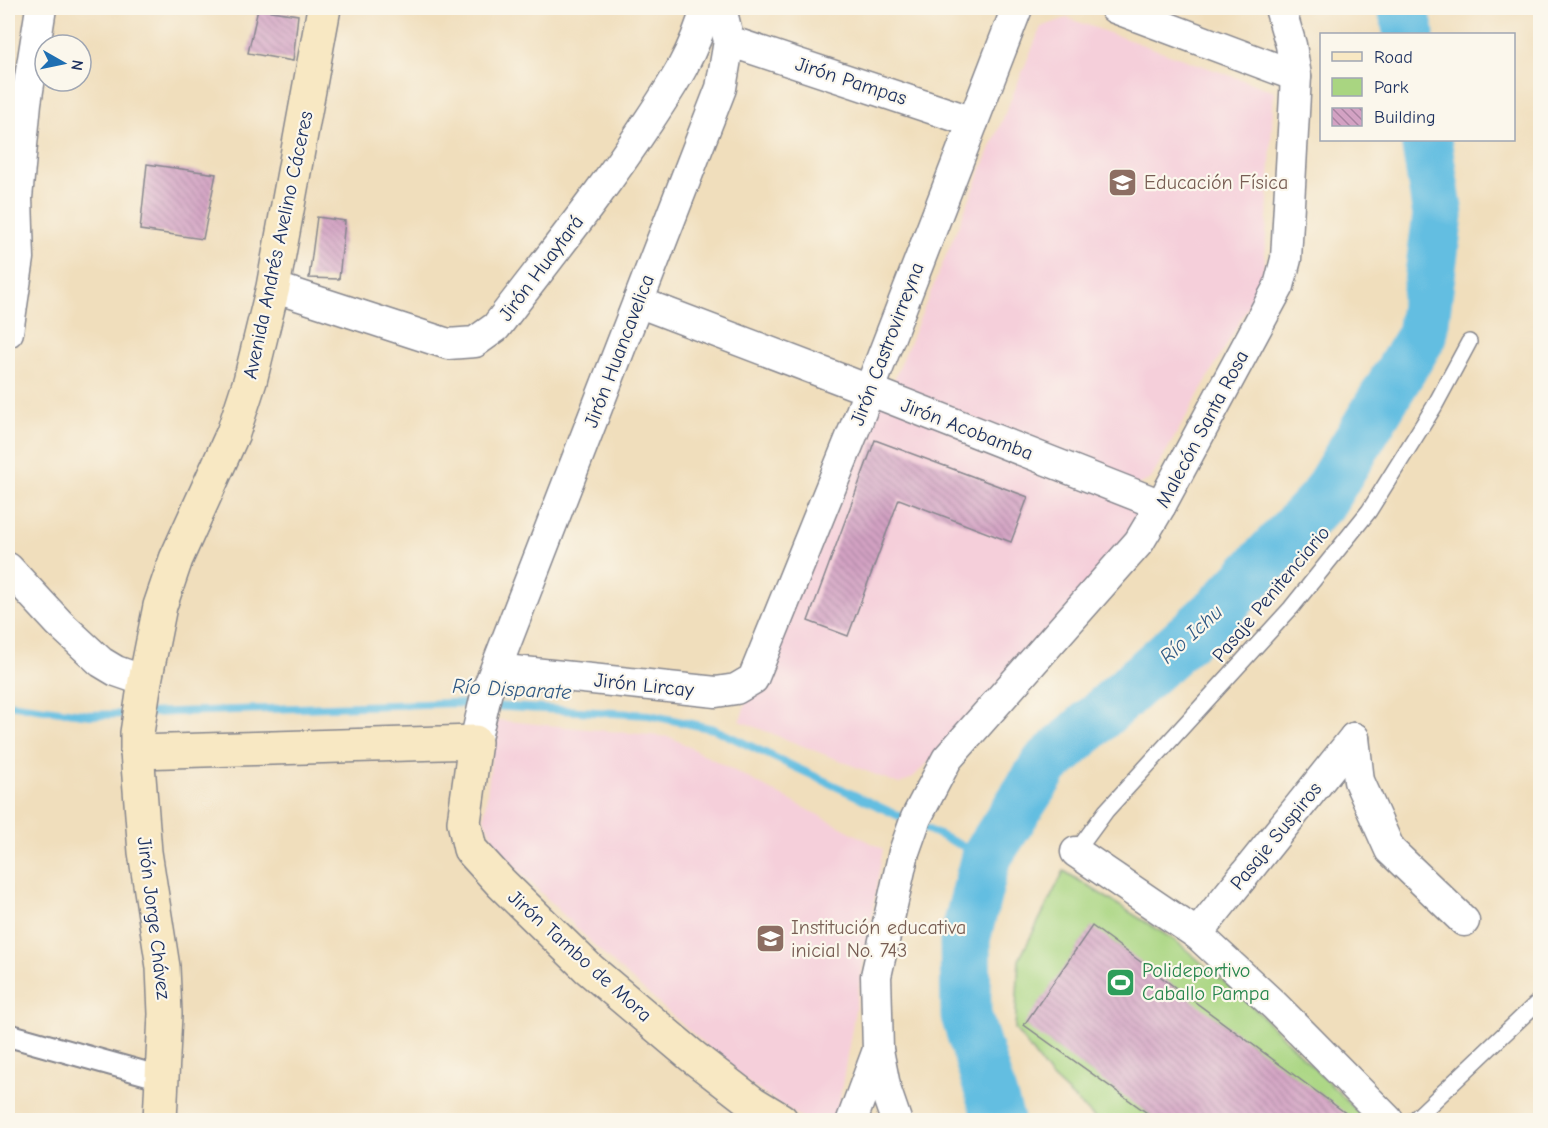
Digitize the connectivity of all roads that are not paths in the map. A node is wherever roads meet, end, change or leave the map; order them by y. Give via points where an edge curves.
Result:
1 (41, 8) edge
2 (324, 8) edge
3 (706, 8) edge
4 (721, 8) edge
5 (1017, 8) edge
6 (1116, 8) edge
7 (1280, 8) edge
8 (729, 41) junction
9 (1296, 76) junction
10 (16, 101) edge
11 (973, 122) junction
12 (273, 286) junction
13 (638, 302) junction
14 (8, 332) edge
15 (1468, 342) dead end
16 (869, 390) junction
17 (1161, 505) junction
18 (8, 568) edge
19 (753, 679) joint
20 (144, 687) junction
21 (485, 704) junction
22 (137, 743) junction
23 (1076, 852) joint
24 (1464, 921) dead end
25 (1197, 934) junction
26 (1540, 1000) edge
27 (8, 1035) edge
28 (878, 1050) junction
29 (162, 1078) junction
30 (160, 1120) edge
31 (781, 1120) edge
32 (852, 1120) edge
33 (896, 1120) edge
34 (1388, 1120) edge
35 (1414, 1120) edge

1 - 10 street
2 - 12 main road, Avenida Andrés Avelino Cáceres
3 - 12 street, Jirón Huaytará via 683,69 622,161 496,327 475,342 448,344
4 - 8 street, Jirón Huancavelica
5 - 11 street, Jirón Castrovirreyna
6 - 9 street
7 - 9 street, Malecón Santa Rosa
8 - 11 street, Jirón Pampas
8 - 13 street, Jirón Huancavelica via 721,88
9 - 17 street, Malecón Santa Rosa via 1286,259 1279,286
10 - 14 street via 19,258
11 - 16 street, Jirón Castrovirreyna
12 - 20 main road, Avenida Andrés Avelino Cáceres via 233,433 176,559 160,606
13 - 16 street, Jirón Acobamba
13 - 21 street, Jirón Huancavelica
15 - 23 lane, Pasaje Penitenciario via 1434,407 1369,511 1291,608 1106,811
16 - 17 street, Jirón Acobamba
16 - 19 street, Jirón Castrovirreyna
17 - 28 street, Malecón Santa Rosa via 1139,542 947,759 935,780 904,852 876,976
18 - 20 street via 100,662
19 - 21 street, Jirón Lircay via 716,692
20 - 22 main road, Avenida Andrés Avelino Cáceres
21 - 22 main road
21 - 31 main road, Jirón Tambo de Mora via 464,822 470,849 588,968 692,1056
22 - 29 main road, Jirón Jorge Chávez via 145,852 163,968
23 - 25 street
24 - 25 street, Pasaje Suspiros via 1390,850 1359,781 1354,738
25 - 34 street
26 - 35 lane
27 - 29 street
28 - 32 street
28 - 33 street
29 - 30 main road, Jirón Jorge Chávez

